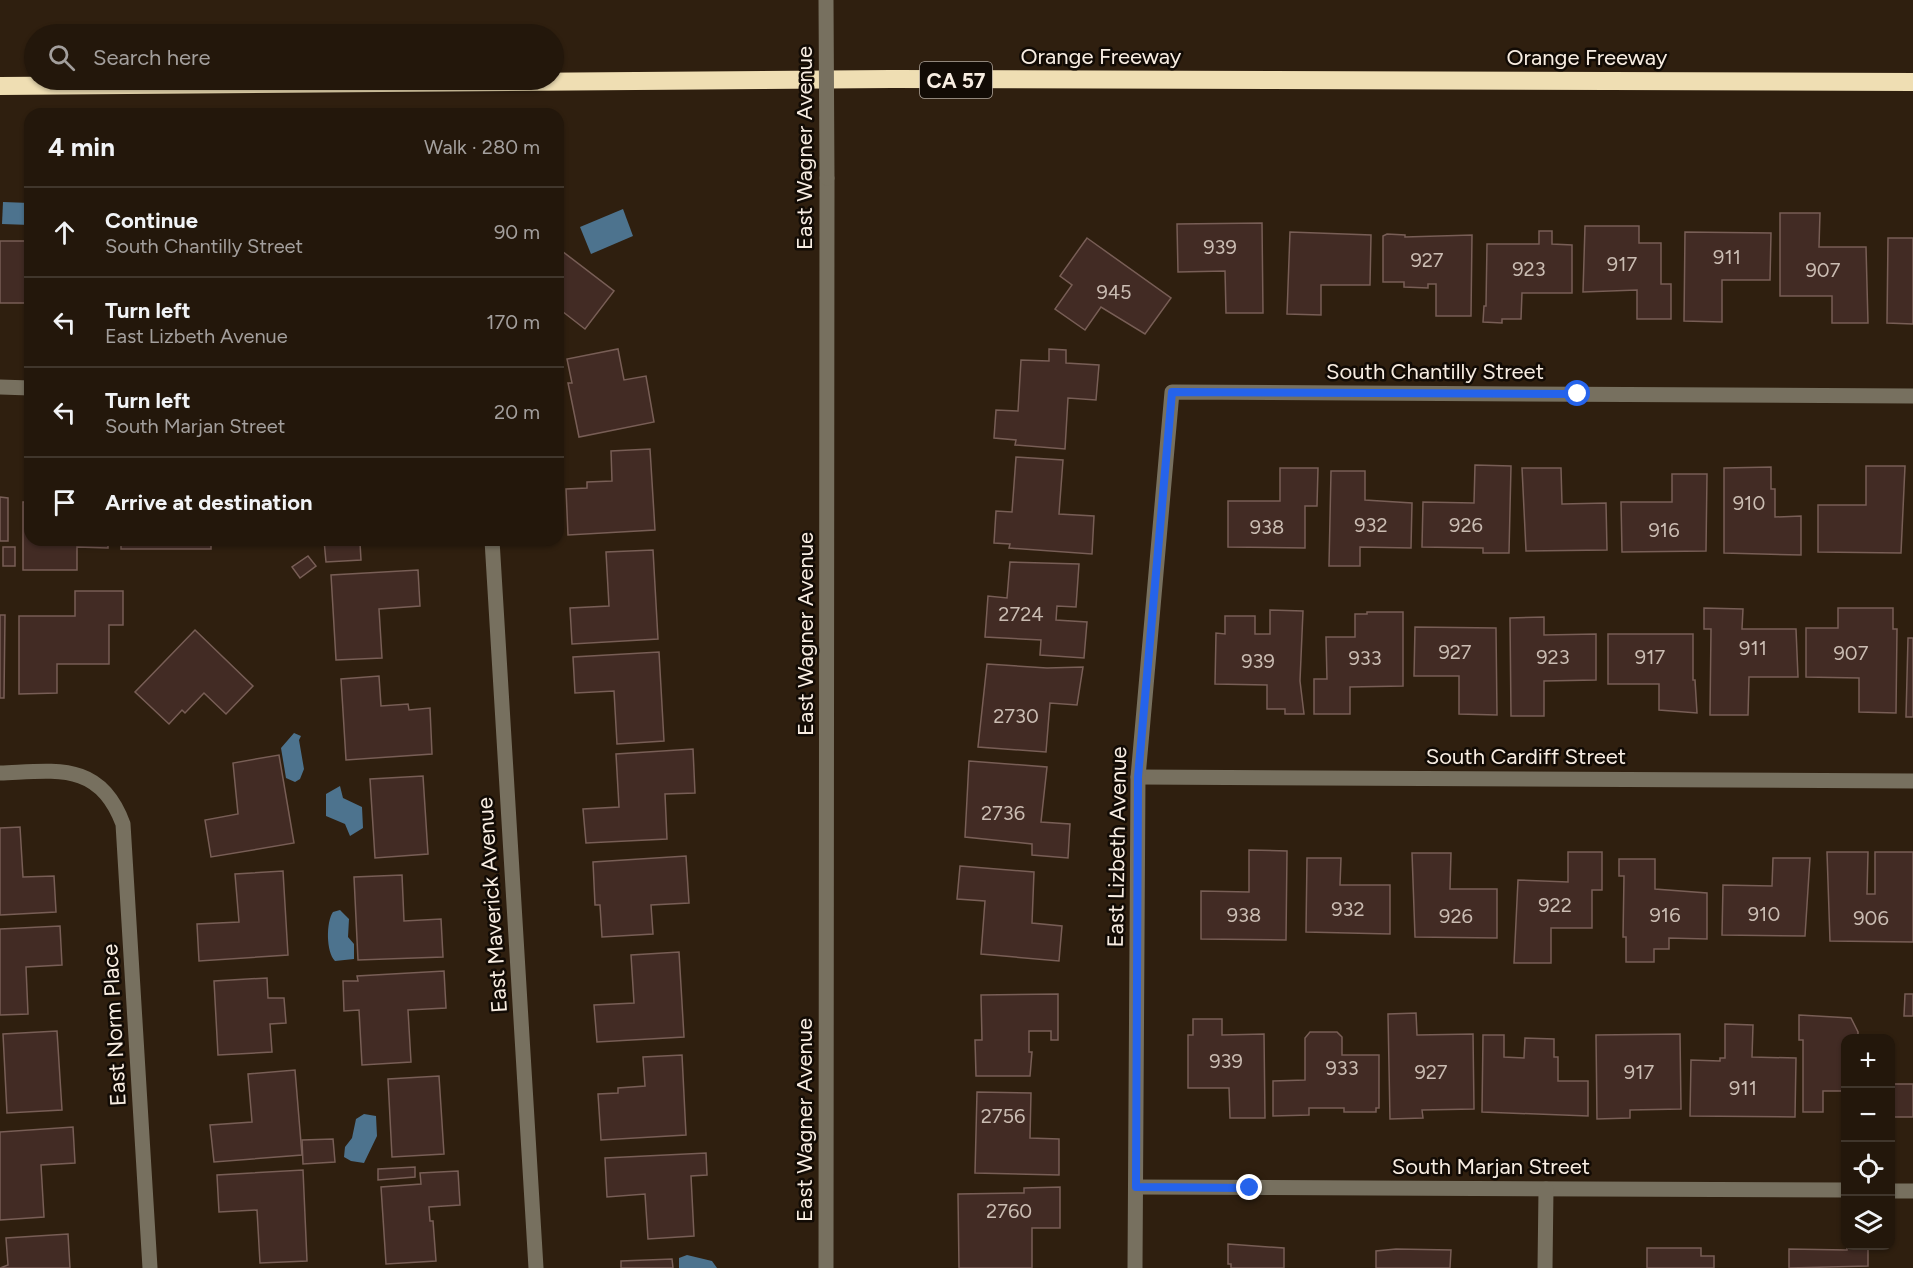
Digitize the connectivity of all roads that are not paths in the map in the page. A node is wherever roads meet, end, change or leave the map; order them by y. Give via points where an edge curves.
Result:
1 (826, 0) edge
2 (564, 82) edge
3 (1913, 82) edge
4 (0, 86) edge
5 (24, 86) edge
6 (0, 387) edge
7 (24, 388) edge
8 (1172, 392) joint
9 (1913, 396) edge
10 (492, 546) edge
11 (0, 773) edge
12 (1138, 777) junction
13 (1913, 781) edge
14 (1136, 1187) junction
15 (1546, 1189) junction
16 (1841, 1190) edge
17 (1895, 1191) edge
18 (1913, 1191) edge
19 (150, 1268) edge
20 (536, 1268) edge
21 (826, 1268) edge
22 (1135, 1268) edge
23 (1545, 1268) edge

1 - 21 street, East Wagner Avenue, bridge
2 - 3 highway, Orange Freeway / CA 57
4 - 5 highway, Orange Freeway / CA 57
6 - 7 street
8 - 9 street, South Chantilly Street
8 - 12 street, East Lizbeth Avenue
10 - 20 street, East Maverick Avenue
11 - 19 street, East Norm Place via 68,772 89,778 100,786 117,810 126,845
12 - 13 street, South Cardiff Street
12 - 14 street, East Lizbeth Avenue
14 - 15 street, South Marjan Street
14 - 22 street, East Lizbeth Avenue
15 - 16 street, South Marjan Street
15 - 23 street
17 - 18 street

